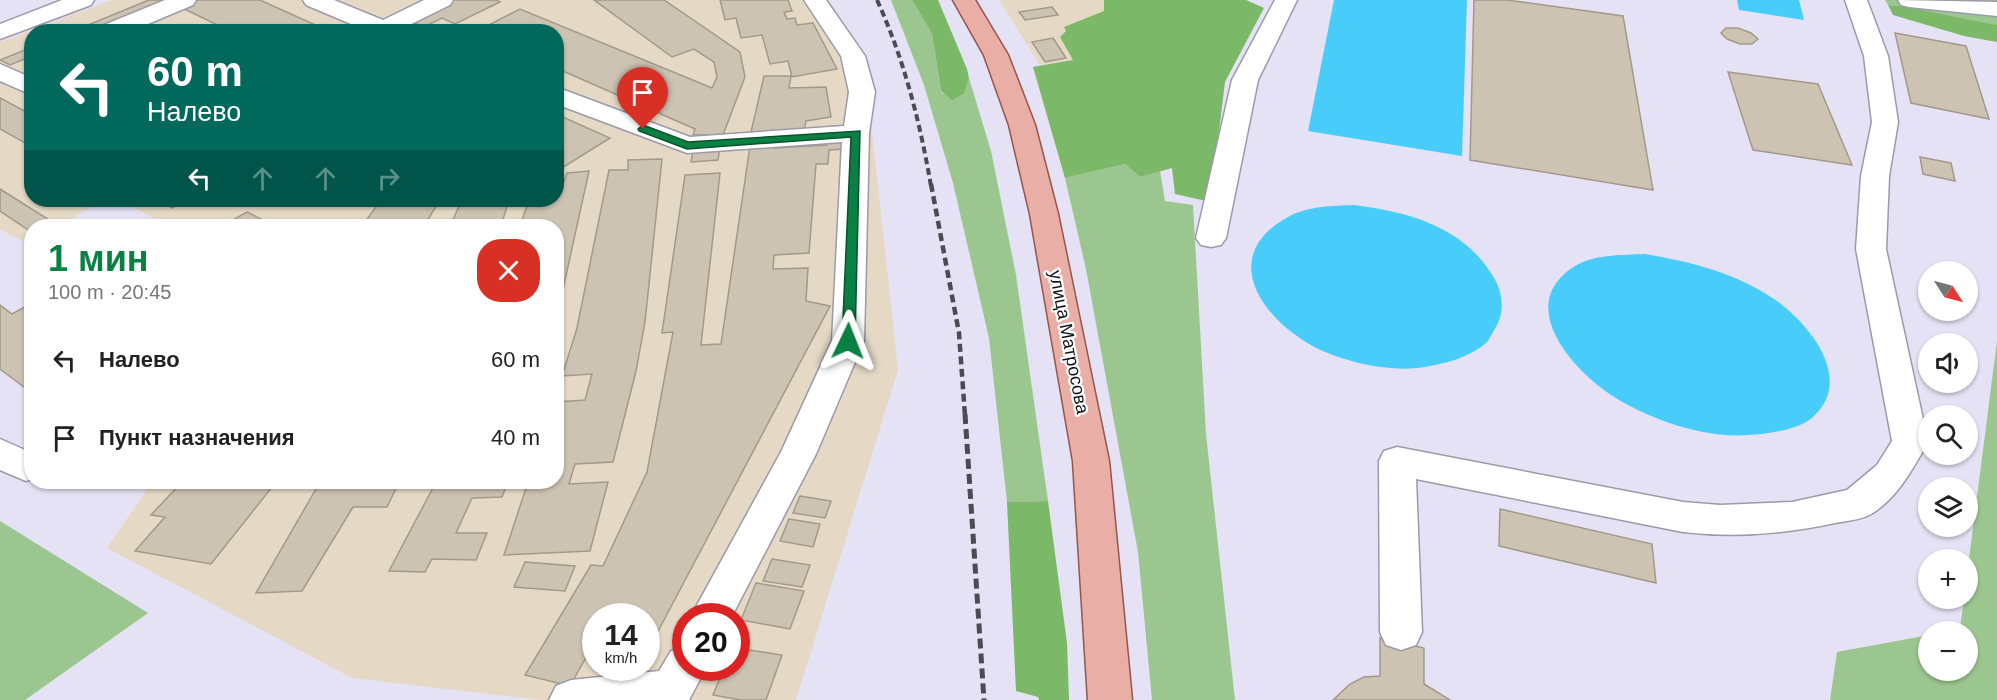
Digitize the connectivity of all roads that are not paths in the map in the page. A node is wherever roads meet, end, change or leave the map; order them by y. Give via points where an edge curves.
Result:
1 (83, 0) edge
2 (185, 0) edge
3 (314, 0) edge
4 (442, 0) edge
5 (815, 0) edge
6 (964, 0) edge
7 (1286, 0) edge
8 (1856, 0) edge
9 (1909, 0) edge
10 (1997, 9) edge
11 (126, 24) edge
12 (373, 24) edge
13 (399, 24) edge
14 (0, 32) edge
15 (24, 65) edge
16 (1, 73) edge
17 (24, 84) edge
18 (564, 98) edge
19 (856, 133) junction
20 (1211, 238) dead end
21 (718, 603) edge
22 (1401, 632) dead end
23 (677, 681) edge
24 (572, 700) edge
25 (1110, 700) edge

1 - 14 street
2 - 11 street
3 - 12 street
4 - 13 street
5 - 19 street via 853,56 862,92
6 - 25 main road, улица Матросова via 996,55 1022,125 1044,214 1091,461
7 - 20 street via 1245,80
8 - 22 street via 1875,56 1885,122 1875,176 1871,249 1910,442 1890,474 1858,503 1792,517 1720,521 1397,460
9 - 10 street
15 - 16 street
16 - 17 street
18 - 19 street via 687,145
19 - 21 street via 848,341 798,454
23 - 24 street via 672,690

